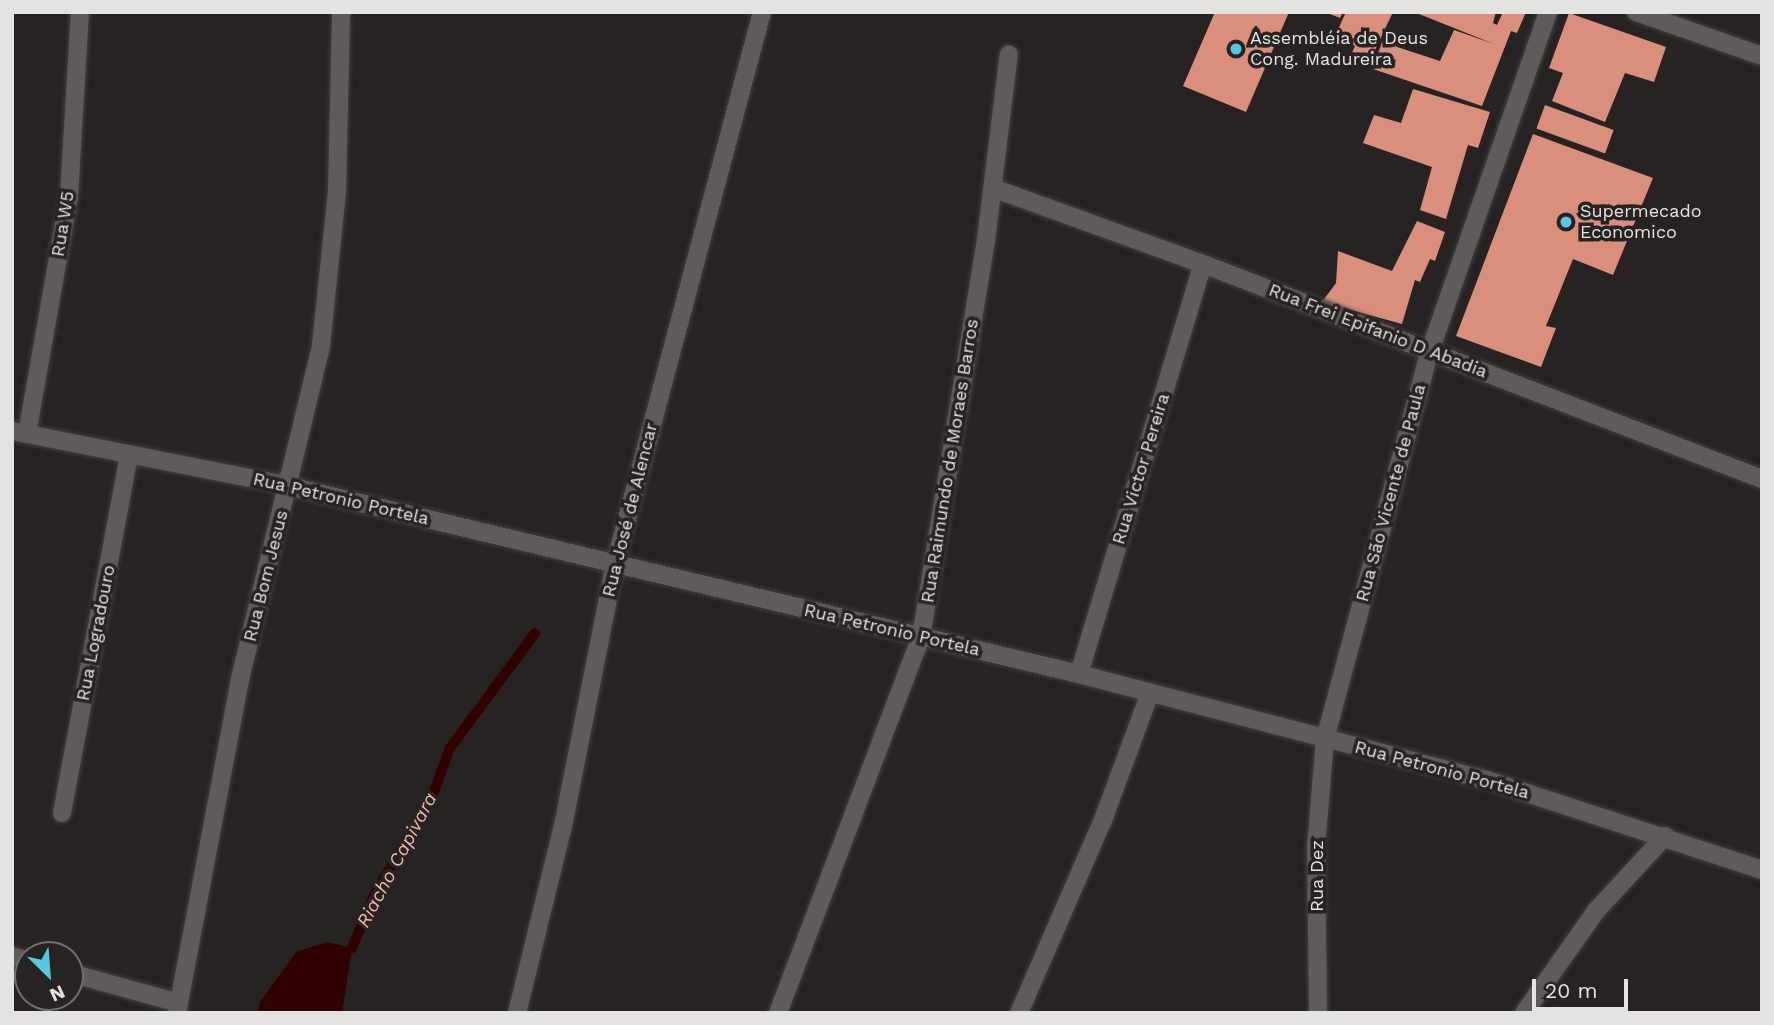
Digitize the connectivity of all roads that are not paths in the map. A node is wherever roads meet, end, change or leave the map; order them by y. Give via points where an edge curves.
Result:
1 (80, 12) edge
2 (341, 12) edge
3 (762, 12) edge
4 (1548, 12) edge
5 (1636, 12) edge
6 (1009, 54) dead end
7 (1762, 56) edge
8 (993, 188) junction
9 (1203, 264) junction
10 (1430, 351) junction
11 (20, 433) edge
12 (129, 454) junction
13 (1762, 480) edge
14 (289, 486) junction
15 (615, 564) junction
16 (921, 637) junction
17 (1079, 674) junction
18 (1150, 693) junction
19 (1325, 739) junction
20 (62, 813) dead end
21 (1665, 836) junction
22 (1762, 870) edge
23 (84, 978) edge
24 (178, 1008) edge
25 (517, 1013) edge
26 (778, 1013) edge
27 (1019, 1013) edge
28 (1318, 1013) edge
29 (1524, 1013) edge

1 - 11 street, Rua W5 via 69,196
2 - 14 street, Rua Bom Jesus via 332,267 321,346
3 - 15 street, Rua José de Alencar
4 - 10 street, Rua São Vicente de Paula
5 - 7 street
6 - 8 street, Rua Raimundo de Moraes Barros
8 - 9 street, Rua Frei Epifanio D Abadia
8 - 16 street, Rua Raimundo de Moraes Barros
9 - 10 street, Rua Frei Epifanio D Abadia
9 - 17 street, Rua Victor Pereira
10 - 13 street, Rua Frei Epifanio D Abadia
10 - 19 street, Rua São Vicente de Paula
11 - 12 street, Rua Petronio Portela
12 - 14 street, Rua Petronio Portela
12 - 20 street, Rua Logradouro
14 - 15 street, Rua Petronio Portela
14 - 24 street, Rua Bom Jesus via 240,679
15 - 16 street, Rua Petronio Portela
15 - 25 street, Rua José de Alencar via 563,826
16 - 17 street, Rua Petronio Portela
16 - 26 street, Rua Raimundo de Moraes Barros
17 - 18 street, Rua Petronio Portela
18 - 19 street, Rua Petronio Portela
18 - 27 street via 1103,820
19 - 21 street, Rua Petronio Portela via 1487,780
19 - 28 street, Rua Dez via 1316,848
21 - 22 street, Rua Petronio Portela
21 - 29 street via 1596,911
23 - 24 street

